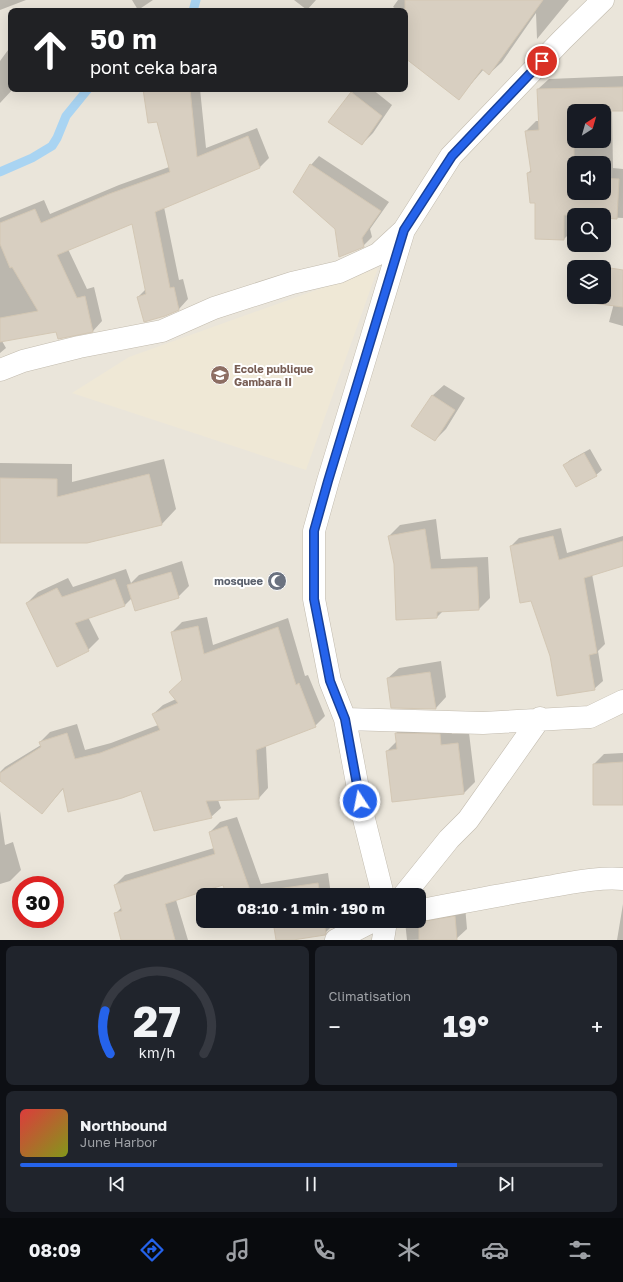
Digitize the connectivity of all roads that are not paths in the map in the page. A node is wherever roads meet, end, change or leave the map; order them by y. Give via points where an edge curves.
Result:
1 (603, 0) edge
2 (404, 230) junction
3 (0, 370) edge
4 (623, 701) edge
5 (540, 718) junction
6 (345, 719) junction
7 (623, 879) edge
8 (381, 888) edge
9 (410, 888) edge
10 (426, 909) edge
11 (359, 928) edge
12 (385, 928) edge
13 (336, 940) edge
14 (383, 940) edge

1 - 2 street via 452,156
2 - 3 street via 378,254 339,272 292,283 214,308 162,331 79,347 23,361
2 - 6 street via 314,531 314,599 330,681
4 - 5 street via 590,717
5 - 6 street via 483,723
5 - 9 street via 468,820 449,839
6 - 8 street via 363,815
7 - 10 street via 583,881
11 - 13 street
12 - 14 street

